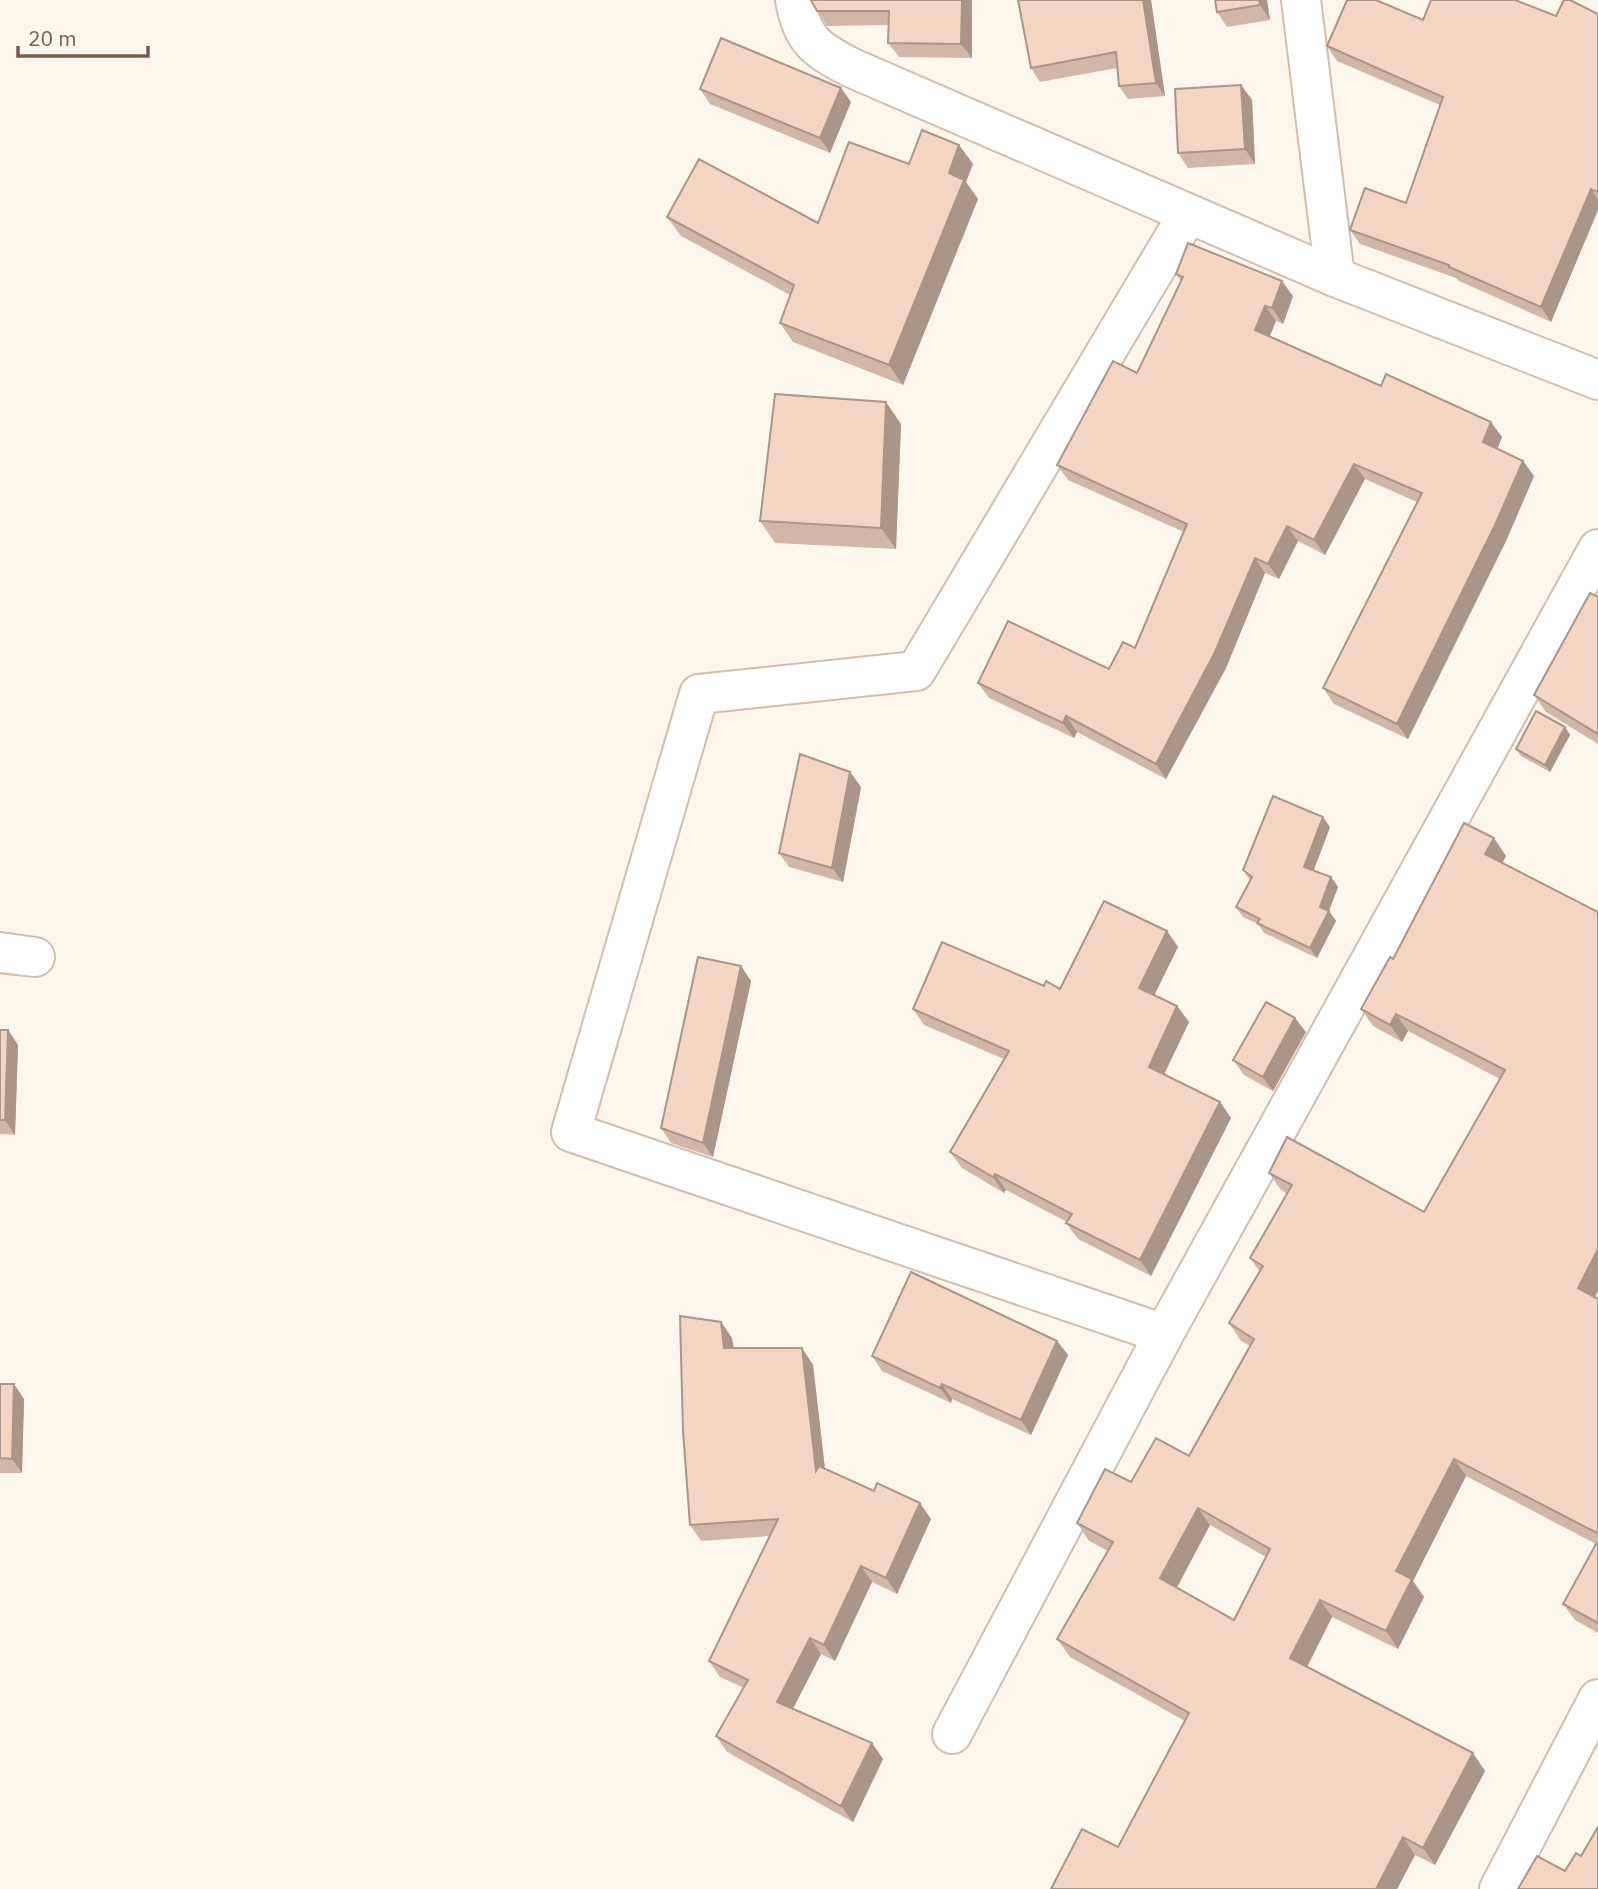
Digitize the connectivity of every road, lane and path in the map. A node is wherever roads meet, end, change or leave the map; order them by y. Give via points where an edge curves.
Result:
1 (795, 0) edge
2 (1301, 0) edge
3 (1188, 214) junction
4 (1335, 277) junction
5 (1598, 380) edge
6 (1598, 549) edge
7 (1164, 1334) junction
8 (1598, 1699) edge
9 (952, 1734) dead end
10 (1499, 1889) edge

1 - 3 street via 799,24 821,52
2 - 4 street
3 - 4 street
3 - 7 street via 916,671 699,694 571,1132
4 - 5 street
6 - 7 street
7 - 9 street
8 - 10 street

